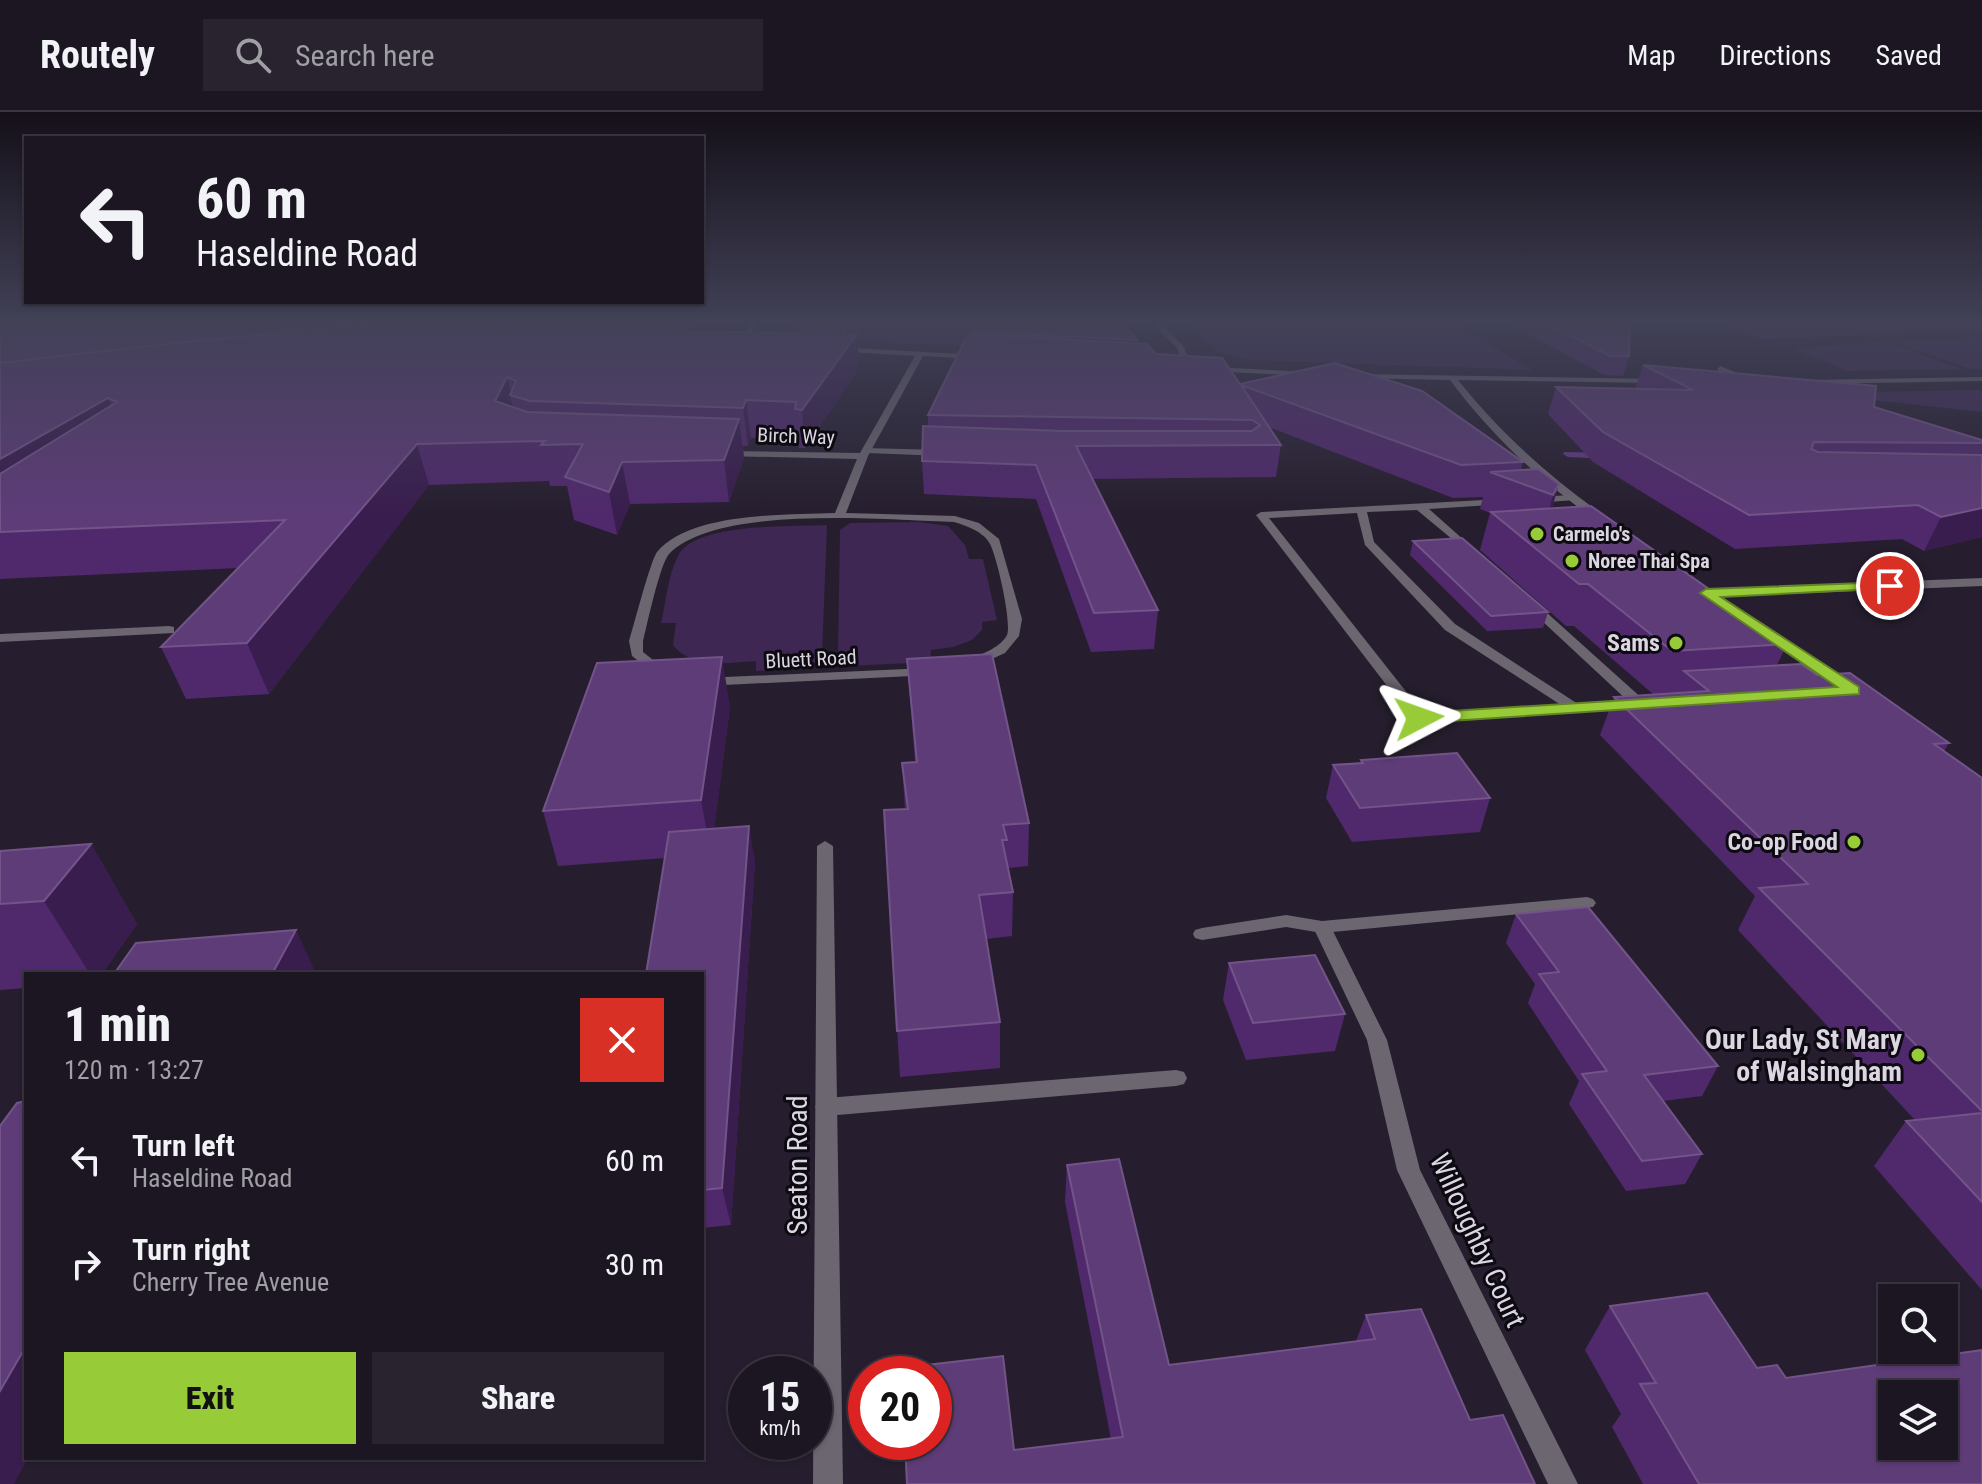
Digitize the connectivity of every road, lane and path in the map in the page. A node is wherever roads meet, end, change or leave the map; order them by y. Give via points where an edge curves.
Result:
1 (902, 386) edge
2 (1458, 386) edge
3 (715, 452) edge
4 (865, 453) junction
5 (957, 453) edge
6 (1572, 498) junction
7 (1419, 506) junction
8 (1361, 508) junction
9 (839, 516) junction
10 (1608, 524) edge
11 (1478, 558) edge
12 (1982, 582) edge
13 (1694, 584) edge
14 (1706, 593) junction
15 (1524, 600) edge
16 (1731, 609) edge
17 (1755, 625) edge
18 (169, 630) dead end
19 (0, 638) edge
20 (966, 666) edge
21 (936, 671) edge
22 (1823, 692) edge
23 (1656, 703) edge
24 (1640, 704) junction
25 (1575, 708) junction
26 (825, 846) dead end
27 (1587, 903) dead end
28 (1322, 927) junction
29 (1202, 934) dead end
30 (1176, 1078) dead end
31 (826, 1107) junction
32 (828, 1484) edge
33 (1563, 1484) edge

1 - 4 street
2 - 6 street via 1496,435
3 - 4 street, Birch Way
4 - 5 street, Birch Way
4 - 9 street
6 - 7 street
6 - 10 street
7 - 8 street
7 - 11 street
8 - 25 street via 1369,543 1450,627
8 - 25 street via 1261,515 1419,718
9 - 20 street, Bluett Road via 955,519 975,525 995,541 1016,619 1013,636 1000,650
9 - 21 street, Bluett Road via 723,525 680,539 661,555 637,653 647,664 684,679
12 - 14 street
13 - 14 street
14 - 16 street
15 - 24 street
17 - 22 street via 1853,690
18 - 19 street
23 - 24 street
24 - 25 street
26 - 31 street, Seaton Road
27 - 28 street
28 - 29 street via 1286,921
28 - 33 street, Willoughby Court via 1377,1040 1409,1170
30 - 31 street
31 - 32 street, Seaton Road

